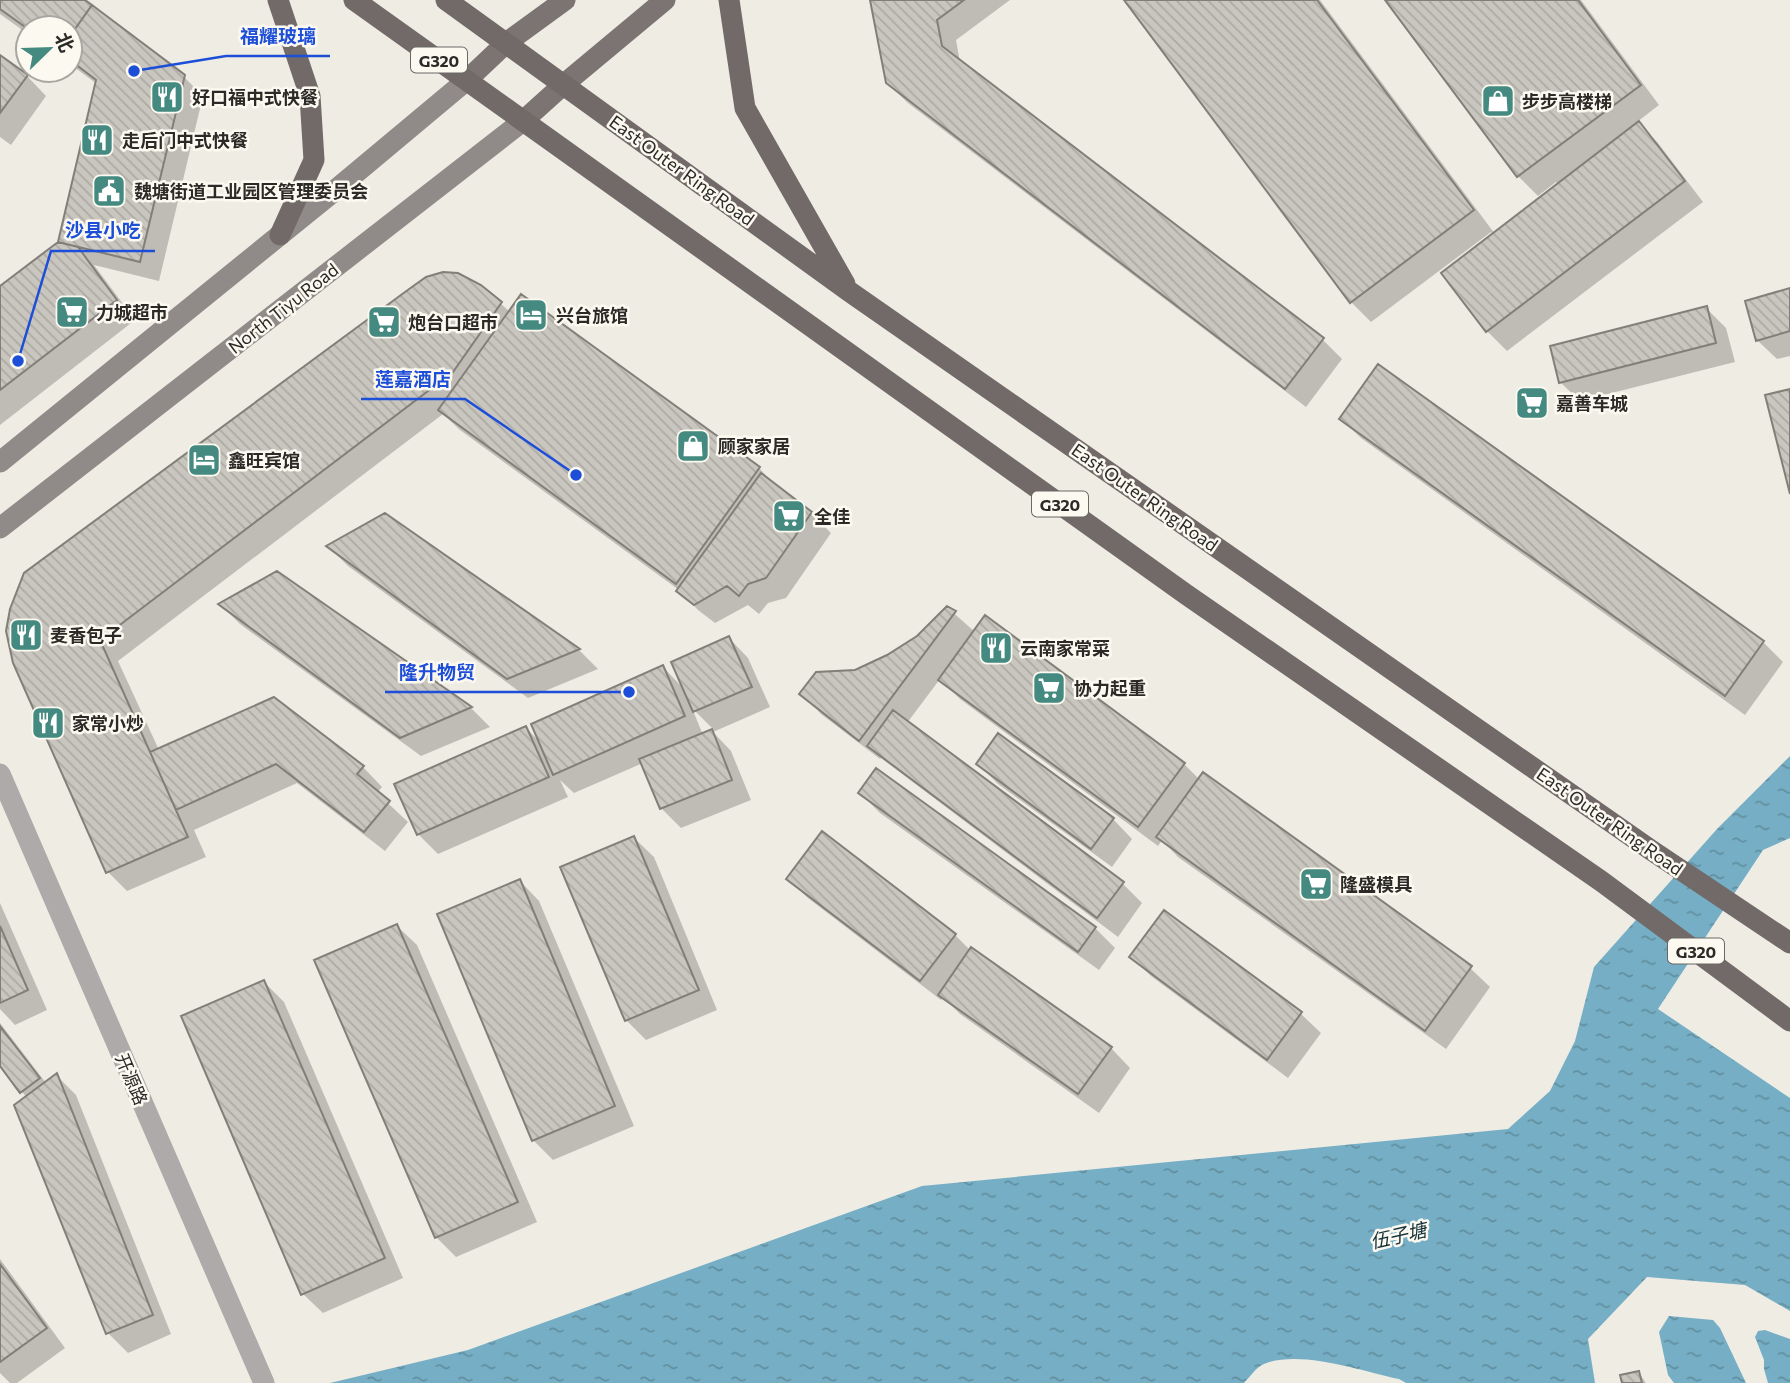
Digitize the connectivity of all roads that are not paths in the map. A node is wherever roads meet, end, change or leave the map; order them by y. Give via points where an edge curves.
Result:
1 (278, 0) edge
2 (354, 0) edge
3 (446, 0) edge
4 (565, 0) edge
5 (665, 0) edge
6 (729, 0) edge
7 (506, 43) junction
8 (467, 80) junction
9 (563, 85) junction
10 (523, 121) junction
11 (280, 235) junction
12 (850, 292) junction
13 (0, 462) edge
14 (0, 528) edge
15 (0, 774) edge
16 (1787, 941) edge
17 (1790, 1021) edge
18 (264, 1383) edge

1 - 11 highway via 310,96 314,160
2 - 8 highway, G320
3 - 7 highway, G320
4 - 7 main road
5 - 9 main road, North Tiyu Road
6 - 12 highway via 745,108
7 - 8 main road
7 - 9 highway, East Outer Ring Road / G320
8 - 10 highway, G320
8 - 11 main road
9 - 10 main road, North Tiyu Road
9 - 12 highway, East Outer Ring Road
10 - 14 main road, North Tiyu Road
10 - 17 highway, G320 via 1187,595 1601,881
11 - 13 main road
12 - 16 highway, East Outer Ring Road
15 - 18 street, 开源路

